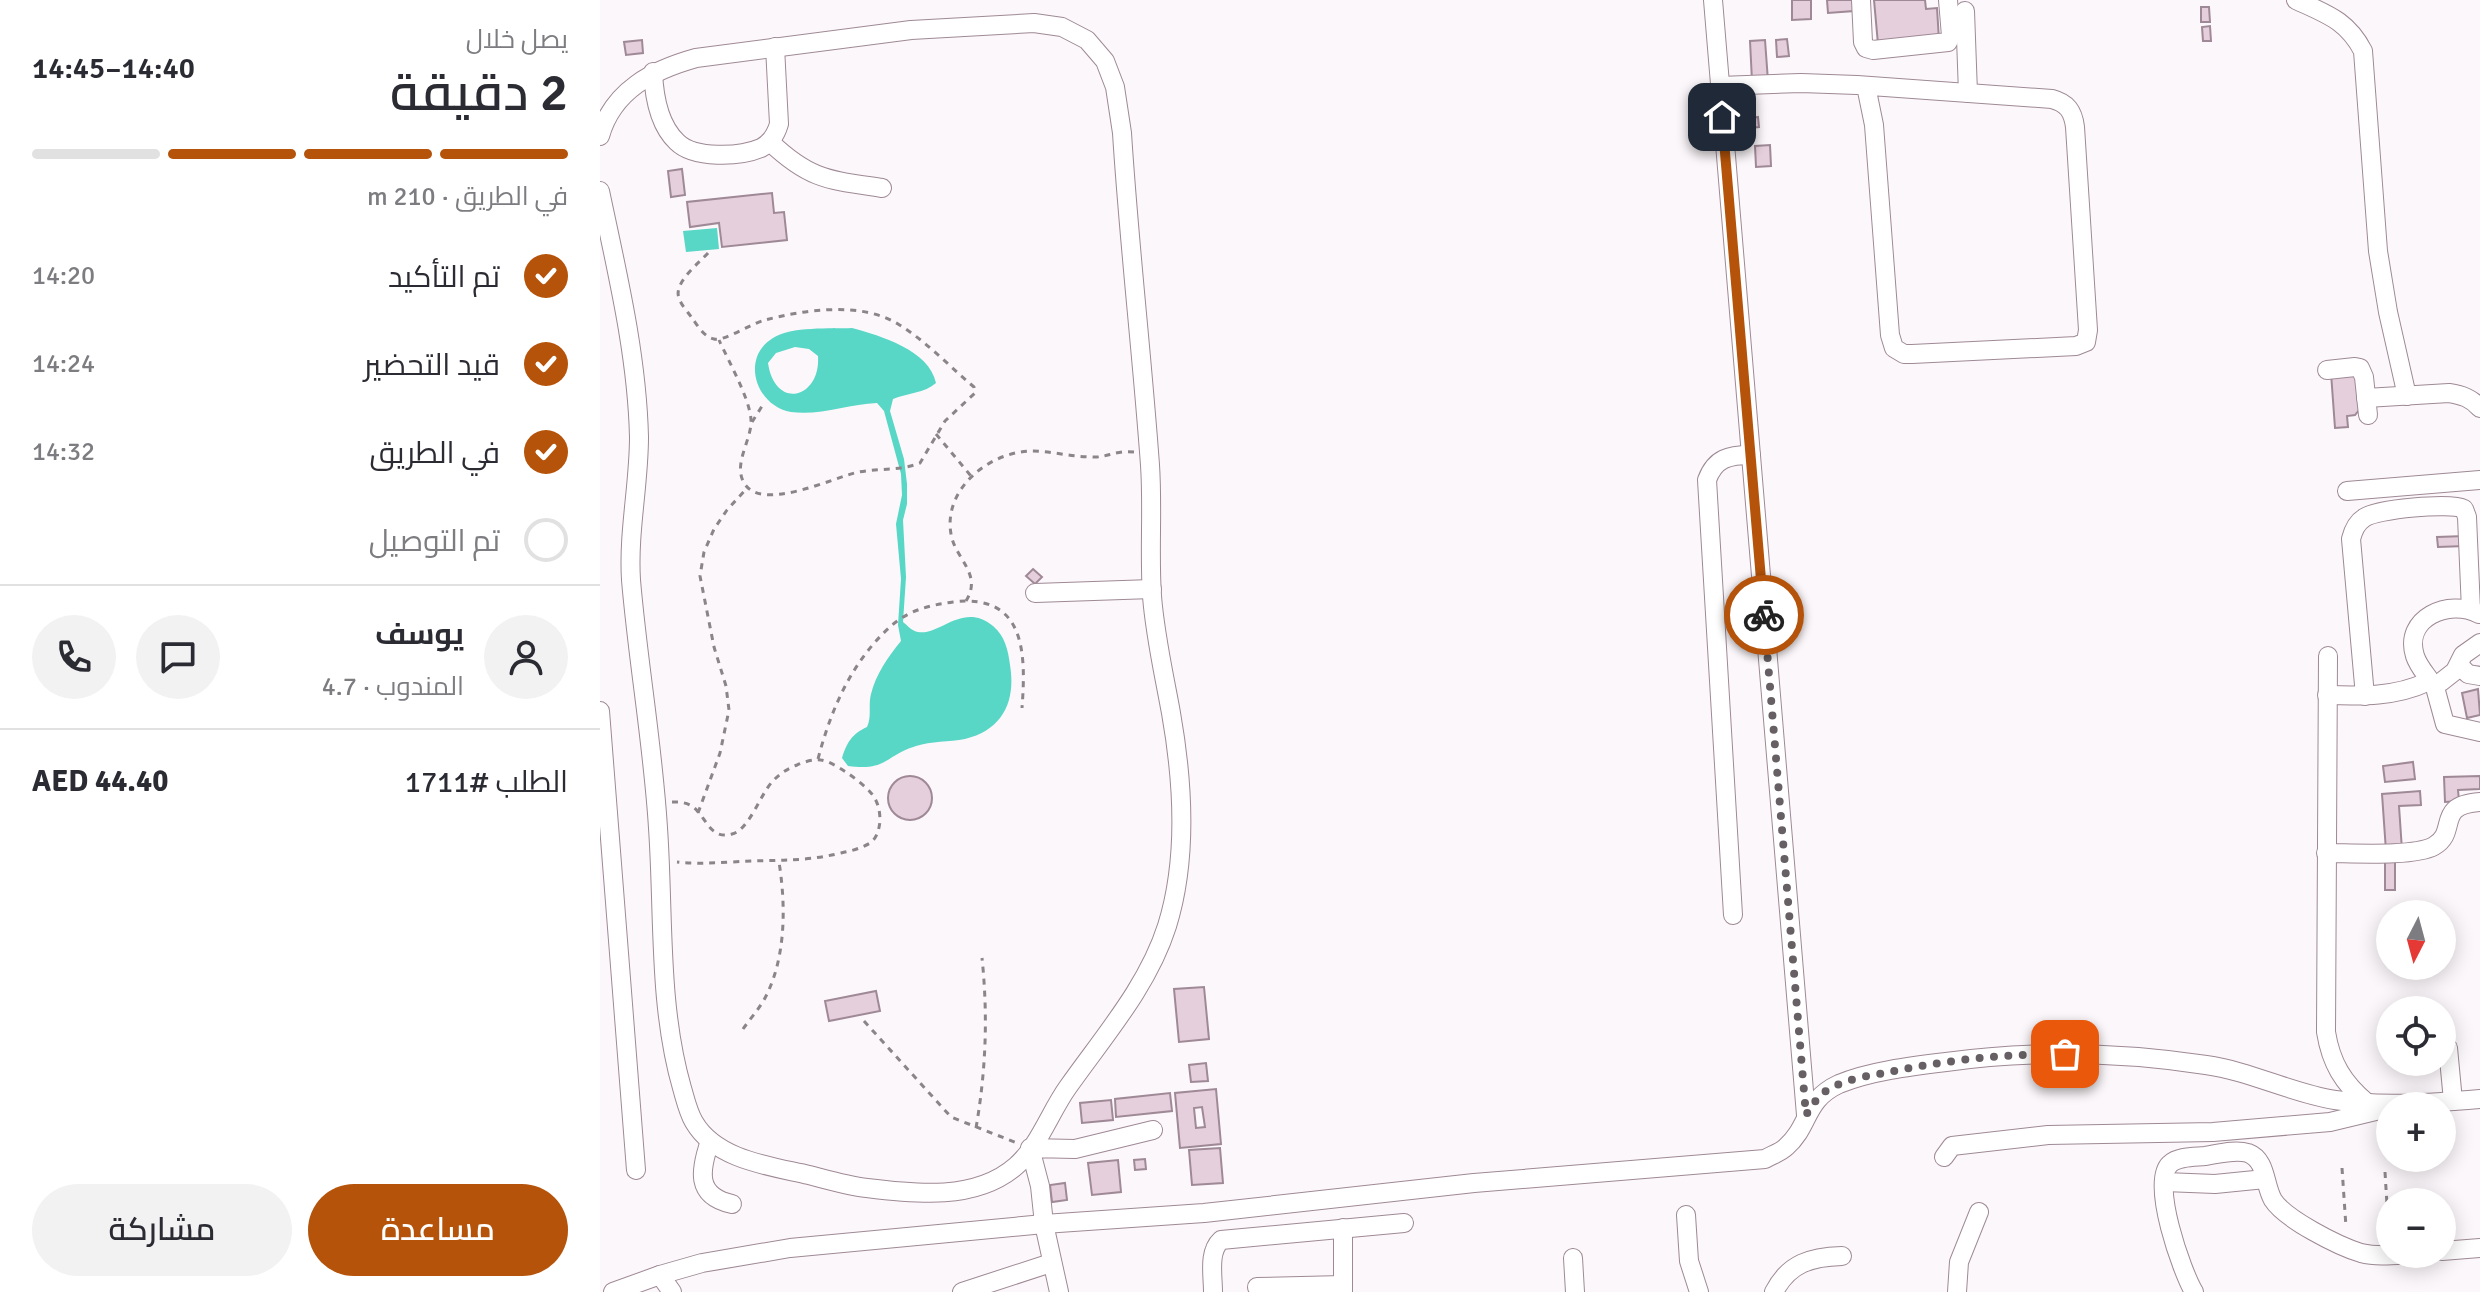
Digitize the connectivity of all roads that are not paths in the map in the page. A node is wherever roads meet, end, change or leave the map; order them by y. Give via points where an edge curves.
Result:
1 (1713, 0) edge
2 (1861, 0) edge
3 (1948, 0) edge
4 (2296, 0) edge
5 (1965, 11) dead end
6 (775, 47) junction
7 (653, 72) junction
8 (1720, 86) junction
9 (1866, 86) junction
10 (1968, 93) junction
11 (600, 136) edge
12 (770, 142) junction
13 (882, 188) dead end
14 (600, 191) edge
15 (2327, 370) dead end
16 (2407, 396) junction
17 (2480, 408) edge
18 (1751, 455) junction
19 (2480, 480) edge
20 (2431, 484) junction
21 (2347, 491) dead end
22 (2434, 507) junction
23 (1152, 589) junction
24 (1035, 593) dead end
25 (2476, 613) edge
26 (2480, 643) edge
27 (2328, 656) dead end
28 (2459, 665) junction
29 (2480, 676) edge
30 (2433, 683) junction
31 (2327, 695) junction
32 (2365, 696) junction
33 (600, 711) edge
34 (2480, 732) edge
35 (2480, 802) edge
36 (2326, 853) junction
37 (1733, 915) dead end
38 (2480, 1099) edge
39 (2456, 1101) edge
40 (2367, 1103) junction
41 (2376, 1104) edge
42 (2376, 1110) edge
43 (1806, 1115) junction
44 (1153, 1130) dead end
45 (710, 1141) junction
46 (1030, 1148) junction
47 (1944, 1157) dead end
48 (636, 1170) dead end
49 (2265, 1179) junction
50 (2165, 1182) junction
51 (732, 1204) dead end
52 (1979, 1212) dead end
53 (1686, 1215) dead end
54 (1404, 1223) dead end
55 (1044, 1224) junction
56 (1343, 1228) junction
57 (2480, 1248) edge
58 (2456, 1250) edge
59 (2376, 1255) edge
60 (1842, 1256) dead end
61 (1573, 1258) dead end
62 (1051, 1263) junction
63 (660, 1275) junction
64 (1257, 1287) dead end
65 (1343, 1288) edge
66 (613, 1292) edge
67 (672, 1292) edge
68 (962, 1292) edge
69 (1059, 1292) edge
70 (1213, 1292) edge
71 (1575, 1292) edge
72 (1699, 1292) edge
73 (1774, 1292) edge
74 (1957, 1292) edge
75 (2194, 1292) edge

1 - 8 street
2 - 3 street via 1863,42 1873,50 1948,42
4 - 16 street via 2345,25 2363,51 2378,251
5 - 10 street
6 - 7 street via 696,58
6 - 12 street via 779,124
6 - 23 street via 911,30 1034,23 1062,27 1087,40 1105,61 1122,133 1149,456
7 - 11 street via 624,95
7 - 12 street via 663,120 685,149 711,155
8 - 9 street
8 - 18 street
9 - 10 street
9 - 10 street via 1894,348 1912,354 2083,345 2088,330 2073,117 2065,104 2052,99
12 - 13 street via 815,176
14 - 45 street via 636,389 639,440 631,574 656,803 667,1000 676,1064 693,1121
15 - 16 street via 2360,368 2367,407
16 - 17 street via 2449,393 2473,400
18 - 37 street via 1717,462 1707,480
18 - 43 street
19 - 20 street
20 - 21 street
20 - 22 street
22 - 25 street via 2456,505 2466,513
22 - 32 street via 2372,513 2353,531
23 - 24 street
23 - 46 street via 1181,812 1179,870 1167,926 1144,979
25 - 30 street via 2439,610 2418,628 2415,657
26 - 28 street via 2463,655
27 - 31 street
28 - 29 street
28 - 30 street
30 - 32 street
30 - 34 street via 2445,724
31 - 32 street
31 - 36 street
33 - 48 street
35 - 36 street via 2455,808 2440,842 2432,847
36 - 40 street via 2329,1053 2338,1072
38 - 39 street
40 - 41 street
40 - 43 street via 2333,1099 2210,1065 2035,1054 1919,1066 1844,1082 1828,1089
42 - 47 street via 2330,1122 2241,1130 2005,1139 1952,1146
43 - 55 street via 1785,1148 1765,1159
44 - 46 street via 1075,1149
45 - 46 street via 757,1162 860,1187 917,1193 968,1190 994,1180 1015,1167
45 - 51 street via 703,1180 714,1197
46 - 55 street
49 - 50 street
49 - 50 street via 2258,1159 2235,1152 2176,1160 2166,1169
49 - 59 street via 2284,1212 2347,1247
50 - 75 street via 2171,1233
52 - 74 street via 1959,1262
53 - 72 street via 1689,1261
54 - 56 street
55 - 62 street
55 - 63 street via 790,1248
56 - 65 street
56 - 70 street via 1221,1240 1213,1254
57 - 58 street
60 - 73 street via 1803,1261 1786,1273
61 - 71 street
62 - 68 street
62 - 69 street
63 - 66 street
63 - 67 street
64 - 65 street

